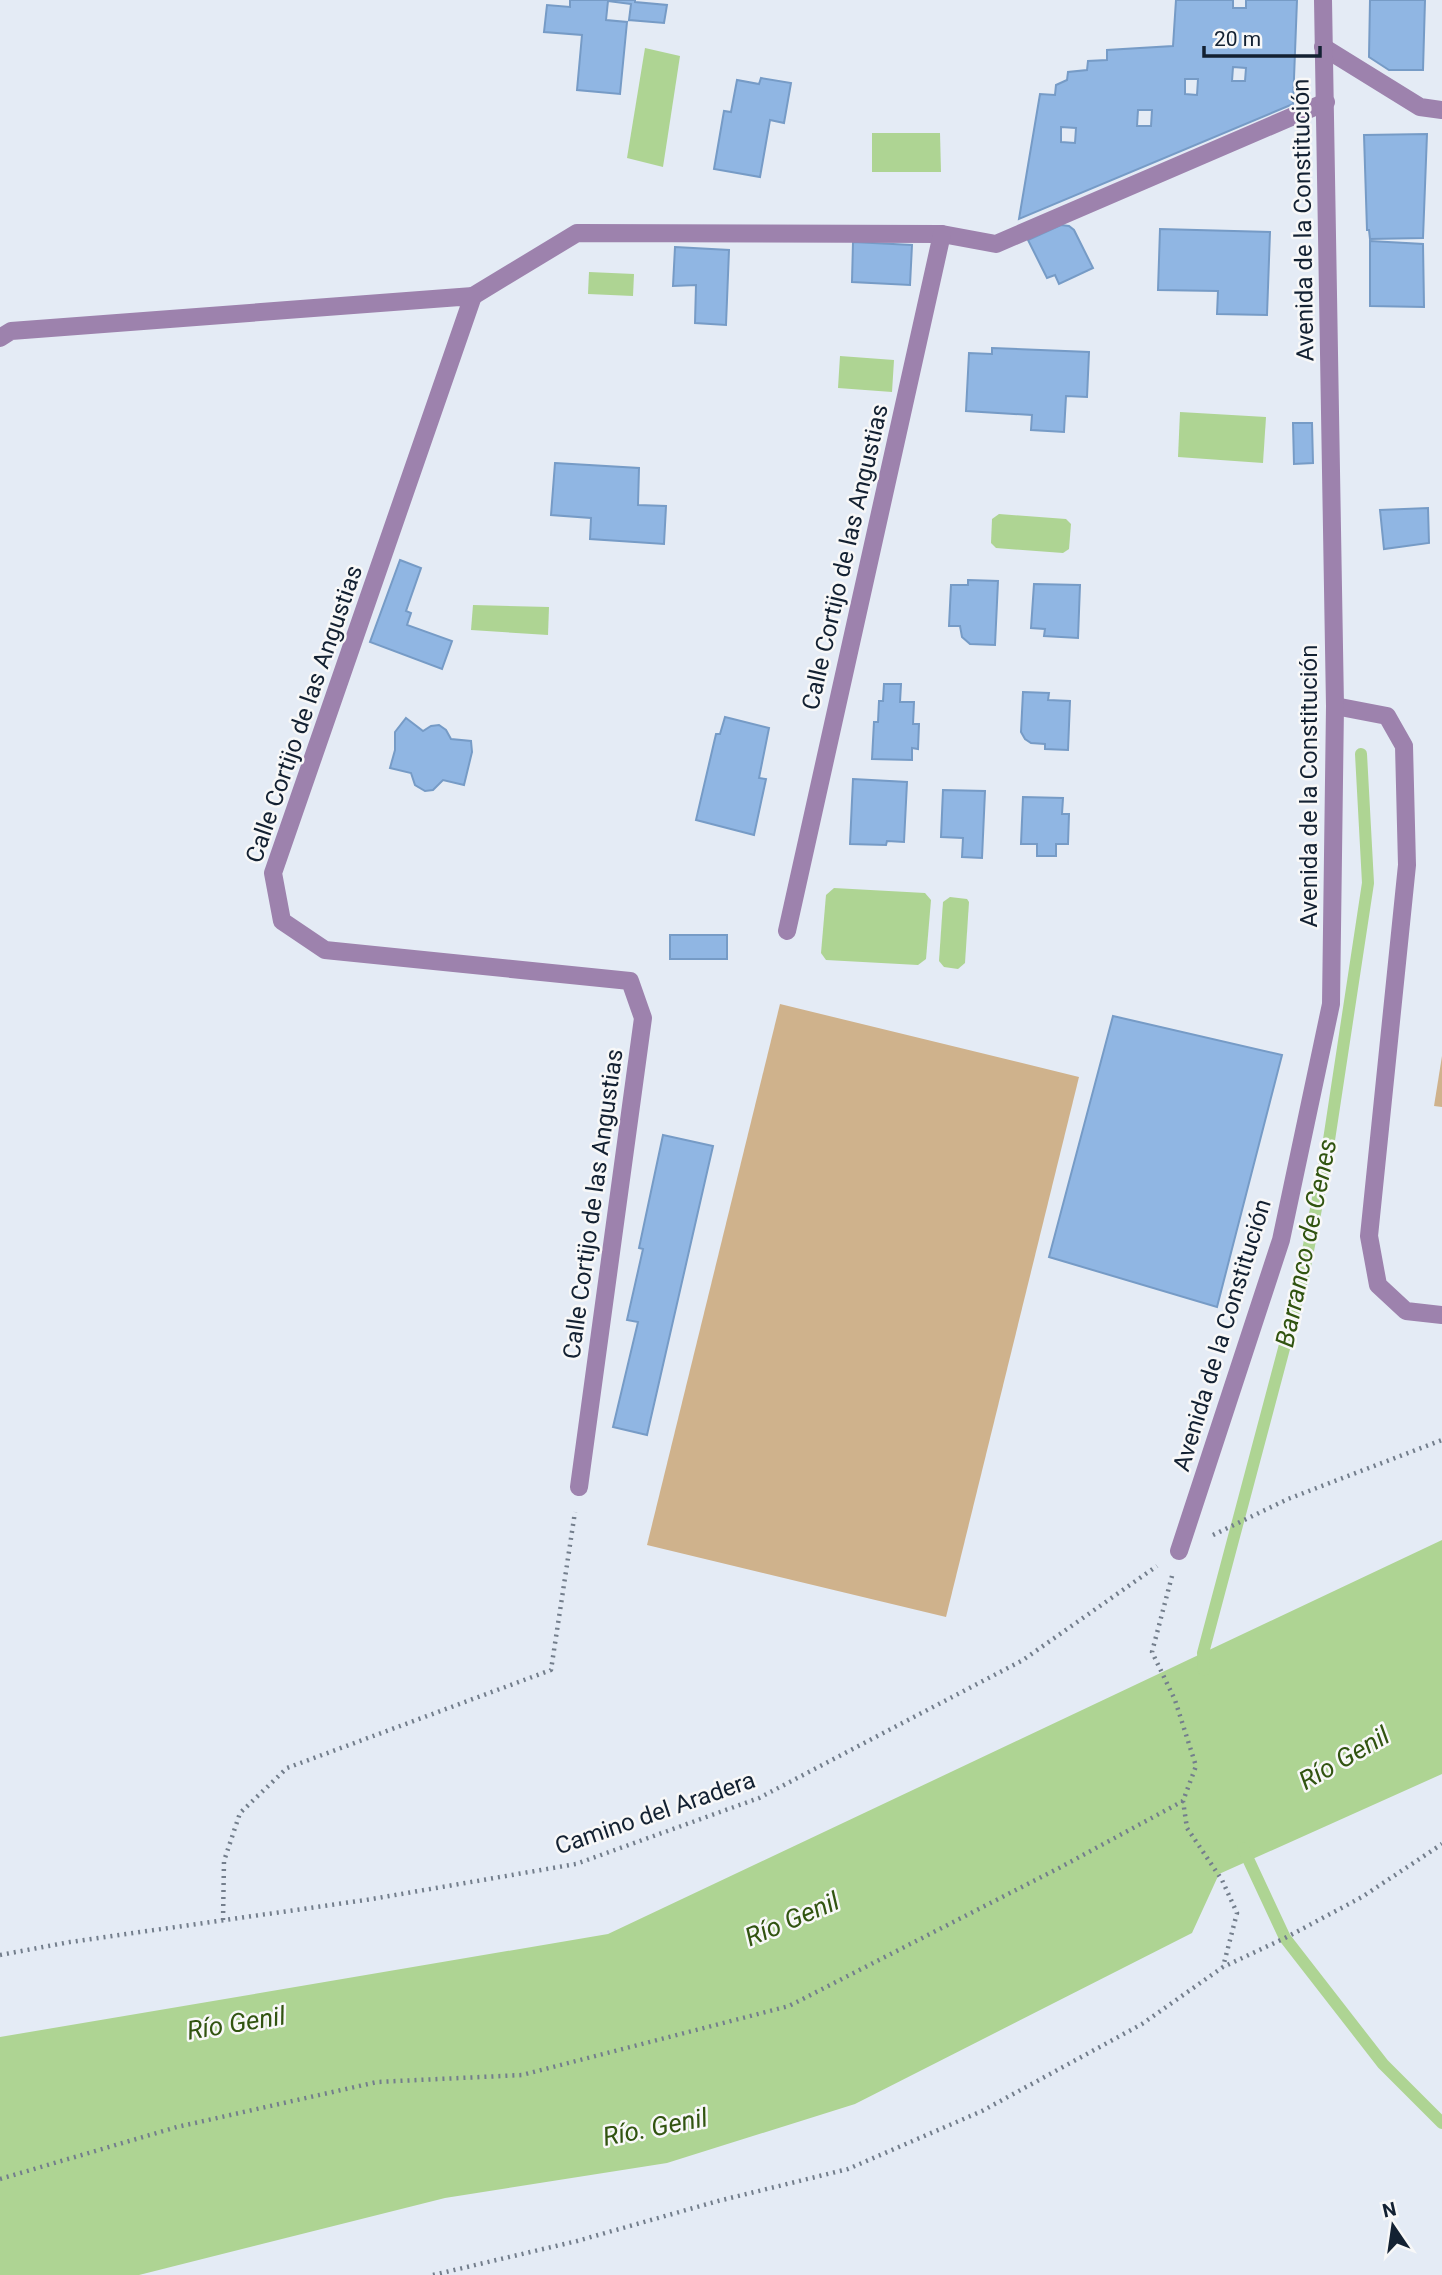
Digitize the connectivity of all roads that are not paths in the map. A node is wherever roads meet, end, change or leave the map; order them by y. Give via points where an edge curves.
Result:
1 (1323, 0) edge
2 (1323, 47) junction
3 (1326, 102) junction
4 (1442, 110) edge
5 (942, 234) junction
6 (473, 296) junction
7 (0, 338) edge
8 (1335, 706) junction
9 (787, 932) dead end
10 (1442, 1315) edge
11 (579, 1487) road end
12 (1179, 1551) road end

1 - 2 street, Avenida de la Constitución
2 - 3 street, Avenida de la Constitución
2 - 4 street via 1420,107
3 - 5 street via 996,244
3 - 8 street, Avenida de la Constitución
5 - 6 street via 578,233
5 - 9 street, Calle Cortijo de las Angustias
6 - 7 street via 11,331
6 - 11 street, Calle Cortijo de las Angustias via 272,873 282,921 325,950 630,981 643,1018
8 - 10 street via 1387,716 1404,746 1407,865 1368,1236 1378,1285 1406,1311
8 - 12 street, Avenida de la Constitución via 1331,1004 1281,1240

